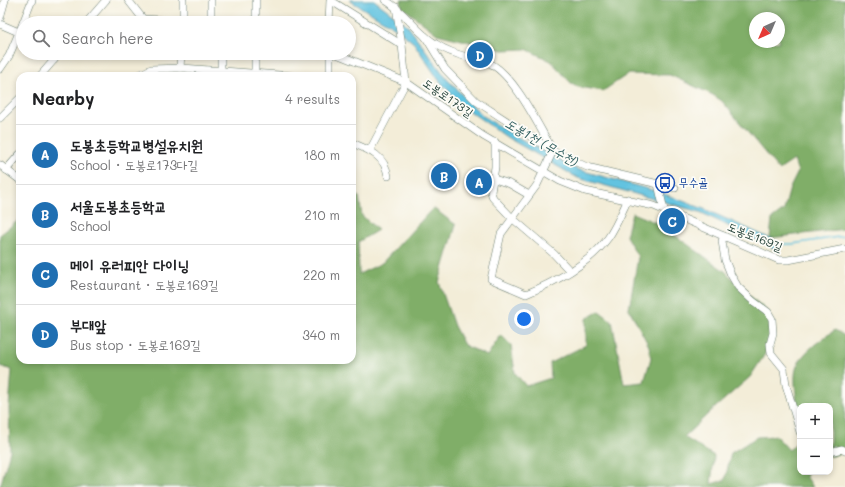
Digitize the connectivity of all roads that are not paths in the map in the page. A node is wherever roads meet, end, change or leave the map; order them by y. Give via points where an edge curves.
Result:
1 (6, 0) edge
2 (32, 0) edge
3 (106, 0) edge
4 (128, 0) edge
5 (183, 0) edge
6 (211, 0) edge
7 (256, 0) edge
8 (385, 0) edge
9 (396, 6) edge
10 (26, 16) edge
11 (92, 16) edge
12 (141, 16) edge
13 (183, 16) edge
14 (211, 16) edge
15 (256, 16) edge
16 (329, 16) edge
17 (0, 18) edge
18 (0, 24) edge
19 (16, 30) edge
20 (425, 36) junction
21 (402, 42) junction
22 (16, 44) edge
23 (54, 60) edge
24 (181, 60) edge
25 (222, 60) edge
26 (256, 60) edge
27 (330, 60) edge
28 (351, 60) edge
29 (180, 68) junction
30 (0, 69) edge
31 (221, 70) junction
32 (44, 72) edge
33 (145, 72) edge
34 (244, 72) edge
35 (256, 72) edge
36 (330, 72) edge
37 (406, 82) junction
38 (16, 102) edge
39 (0, 118) edge
40 (495, 142) junction
41 (356, 145) edge
42 (370, 150) junction
43 (552, 152) junction
44 (16, 159) edge
45 (0, 164) edge
46 (6, 170) junction
47 (544, 171) junction
48 (388, 176) dead end
49 (16, 177) edge
50 (494, 178) junction
51 (658, 185) junction
52 (675, 188) dead end
53 (529, 195) junction
54 (628, 199) junction
55 (664, 208) junction
56 (512, 218) junction
57 (724, 236) junction
58 (845, 249) edge
59 (570, 271) junction
60 (797, 422) edge
61 (833, 451) edge
62 (845, 452) edge

1 - 17 street
2 - 10 street
3 - 11 street
4 - 12 street
5 - 13 street
6 - 14 street
7 - 15 street
8 - 9 street
9 - 20 street
9 - 21 street
16 - 21 street via 330,0
18 - 19 street
20 - 43 street via 445,69 476,101
20 - 43 street via 448,50 489,62 494,66 514,86
21 - 37 street
22 - 30 street
23 - 32 street
24 - 29 street
25 - 31 street
26 - 35 street
27 - 36 street
28 - 37 street, 도봉로173길
29 - 31 street
29 - 33 street via 151,69
31 - 34 street
37 - 40 street, 도봉로173길
37 - 42 street
38 - 39 street
40 - 47 street, 도봉로173길
40 - 50 street
41 - 42 street
42 - 48 street via 383,161
43 - 47 street
43 - 51 street via 587,167
44 - 46 street
45 - 46 street
46 - 49 street
47 - 53 street
47 - 54 street, 도봉로173길 via 585,191
50 - 53 street
50 - 56 street via 492,195
51 - 52 street
51 - 55 street
53 - 56 street
54 - 55 street, 도봉로173길
54 - 59 street via 605,242
55 - 57 street, 도봉로169길
56 - 59 street
56 - 59 street via 499,239 491,279 526,294
57 - 58 street, 도봉로169길 via 781,260
57 - 60 street via 722,241 730,275 738,287 768,312 772,319 771,353 784,369
61 - 62 street via 842,449

